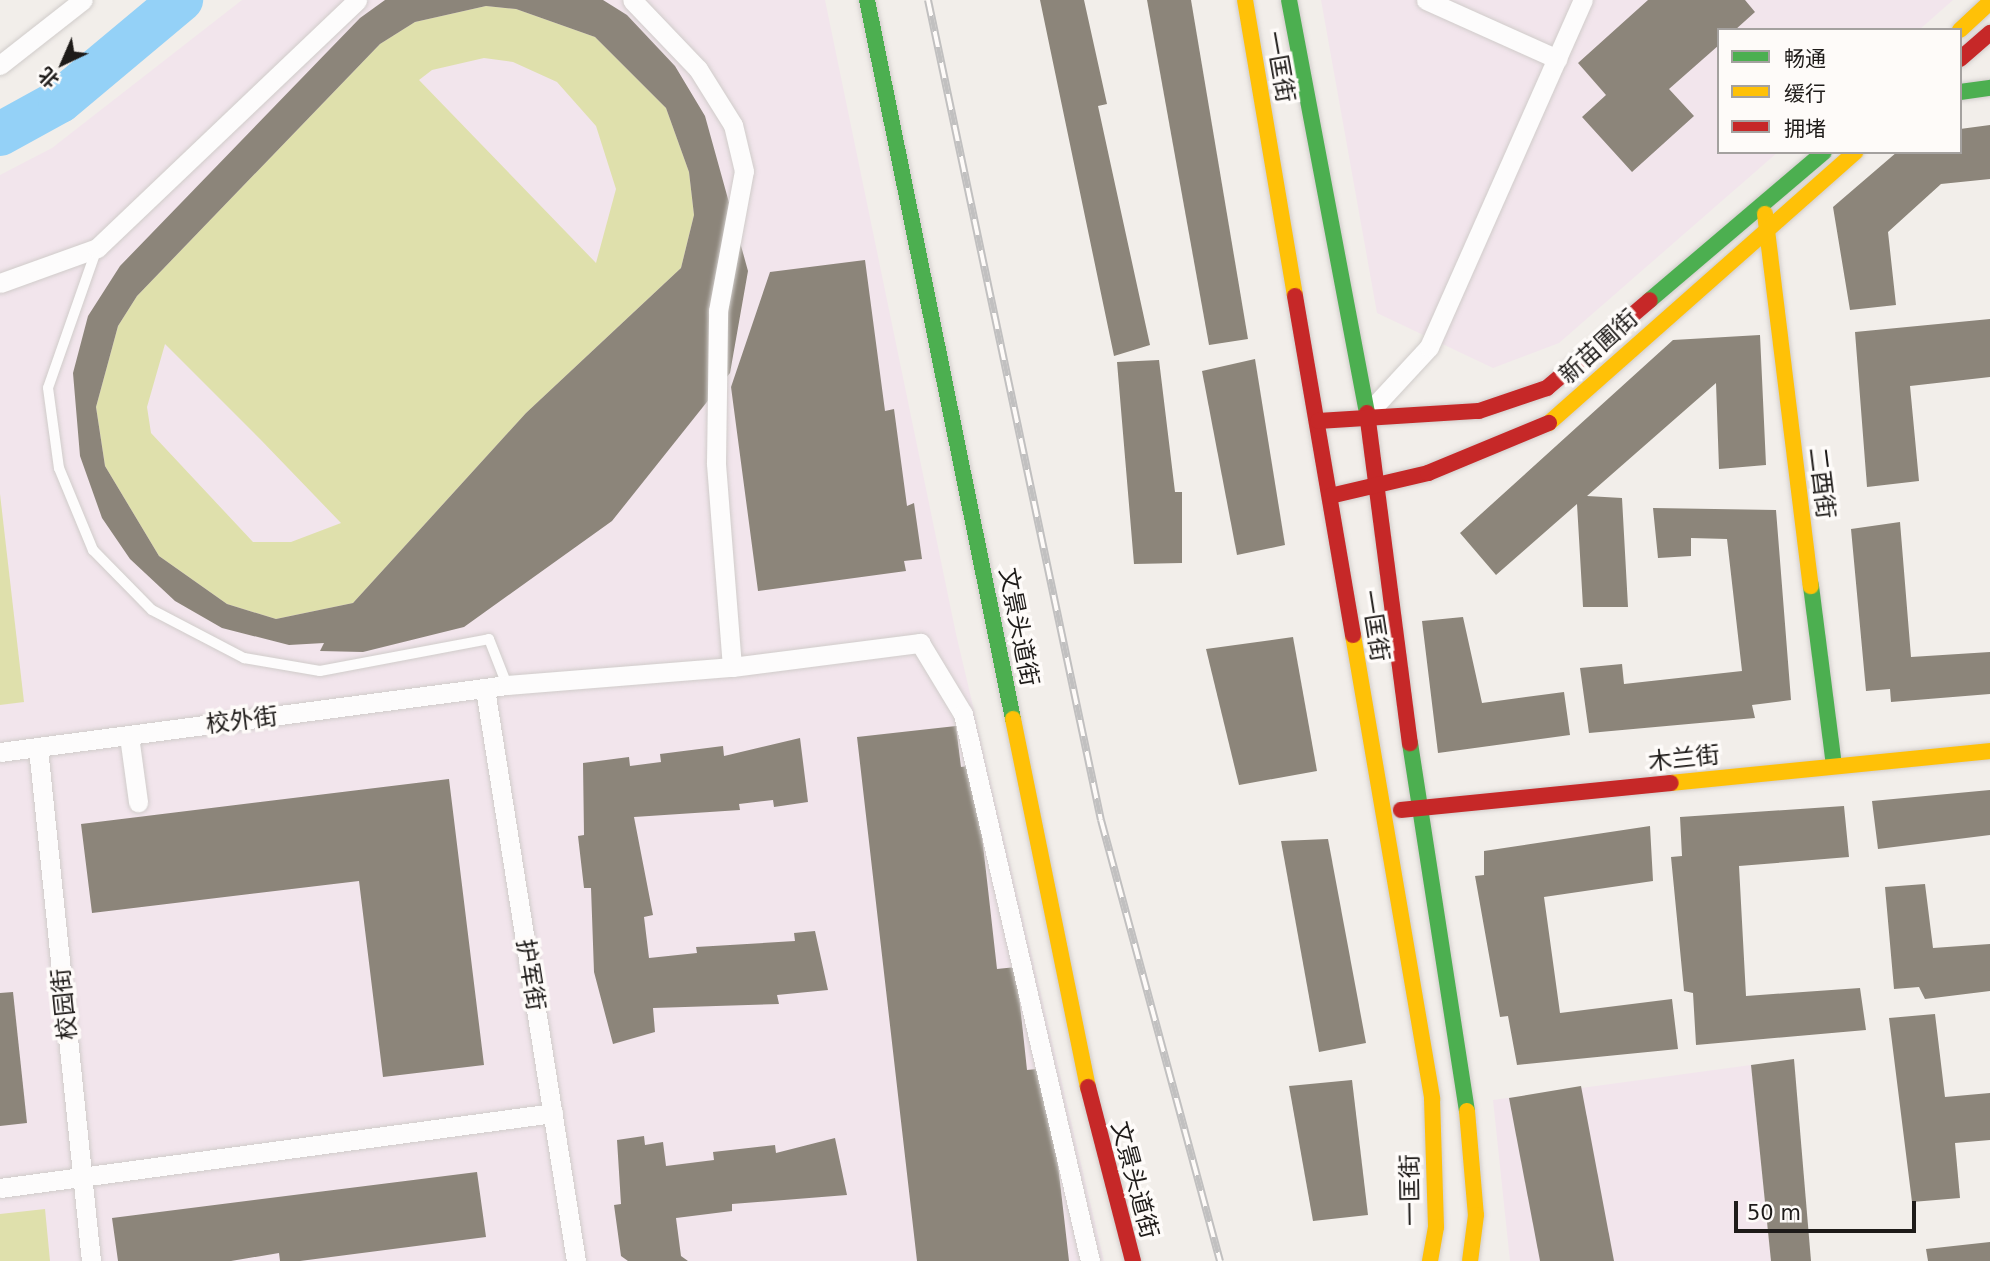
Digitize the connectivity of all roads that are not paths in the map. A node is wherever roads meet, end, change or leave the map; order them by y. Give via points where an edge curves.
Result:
1 (83, 0) edge
2 (357, 0) edge
3 (632, 0) edge
4 (867, 0) edge
5 (1245, 0) edge
6 (1289, 0) edge
7 (1426, 0) edge
8 (1583, 0) edge
9 (1990, 2) edge
10 (1962, 28) edge
11 (1990, 33) edge
12 (1962, 58) edge
13 (1557, 59) junction
14 (0, 65) edge
15 (1990, 89) edge
16 (1962, 92) edge
17 (1822, 154) edge
18 (1852, 154) edge
19 (1763, 205) junction
20 (1766, 228) junction
21 (97, 248) junction
22 (0, 283) edge
23 (1367, 414) junction
24 (1318, 421) junction
25 (1376, 485) junction
26 (1330, 496) junction
27 (732, 667) junction
28 (507, 685) junction
29 (485, 689) junction
30 (129, 736) junction
31 (38, 748) junction
32 (1990, 751) edge
33 (0, 752) edge
34 (1834, 766) junction
35 (138, 802) dead end
36 (1418, 808) junction
37 (1382, 811) junction
38 (552, 1113) junction
39 (83, 1180) junction
40 (0, 1188) edge
41 (91, 1261) edge
42 (576, 1261) edge
43 (1090, 1261) edge
44 (1133, 1261) edge
45 (1430, 1261) edge
46 (1470, 1261) edge

1 - 14 street
2 - 21 street
3 - 27 street via 698,69 733,125 744,171 718,311 716,463
4 - 44 main road, 文景头道街 via 1091,1109
5 - 24 main road, 一匡街
6 - 23 main road, 一匡街
7 - 13 street
8 - 13 street
9 - 10 main road
11 - 12 main road
13 - 23 street via 1429,347
15 - 16 main road
17 - 19 main road, 新苗圃街
18 - 20 main road, 新苗圃街
19 - 20 main road, 二酉街
19 - 23 main road, 新苗圃街 via 1548,388 1479,411
20 - 25 main road, 新苗圃街 via 1540,431
20 - 34 main road, 二酉街
21 - 22 street
21 - 28 lane via 48,388 59,468 93,550 152,610 244,658 320,671 489,639
23 - 24 main road, 新苗圃街
23 - 25 main road, 一匡街
24 - 26 main road, 一匡街
25 - 26 main road, 新苗圃街
25 - 36 main road, 一匡街
26 - 37 main road, 一匡街
27 - 28 street, 校外街
27 - 43 street, 校外街 via 920,643 963,714
28 - 29 street, 校外街
29 - 30 street, 校外街
29 - 38 street, 护军街
30 - 31 street, 校外街
30 - 35 street
31 - 33 street, 校外街
31 - 39 street, 校园街
32 - 34 main road, 木兰街
34 - 36 main road, 木兰街
36 - 37 main road, 木兰街
36 - 46 main road, 一匡街 via 1465,1094 1476,1215
37 - 45 main road, 一匡街 via 1432,1100 1436,1227
38 - 39 street
38 - 42 street, 护军街
39 - 40 street
39 - 41 street, 校园街

